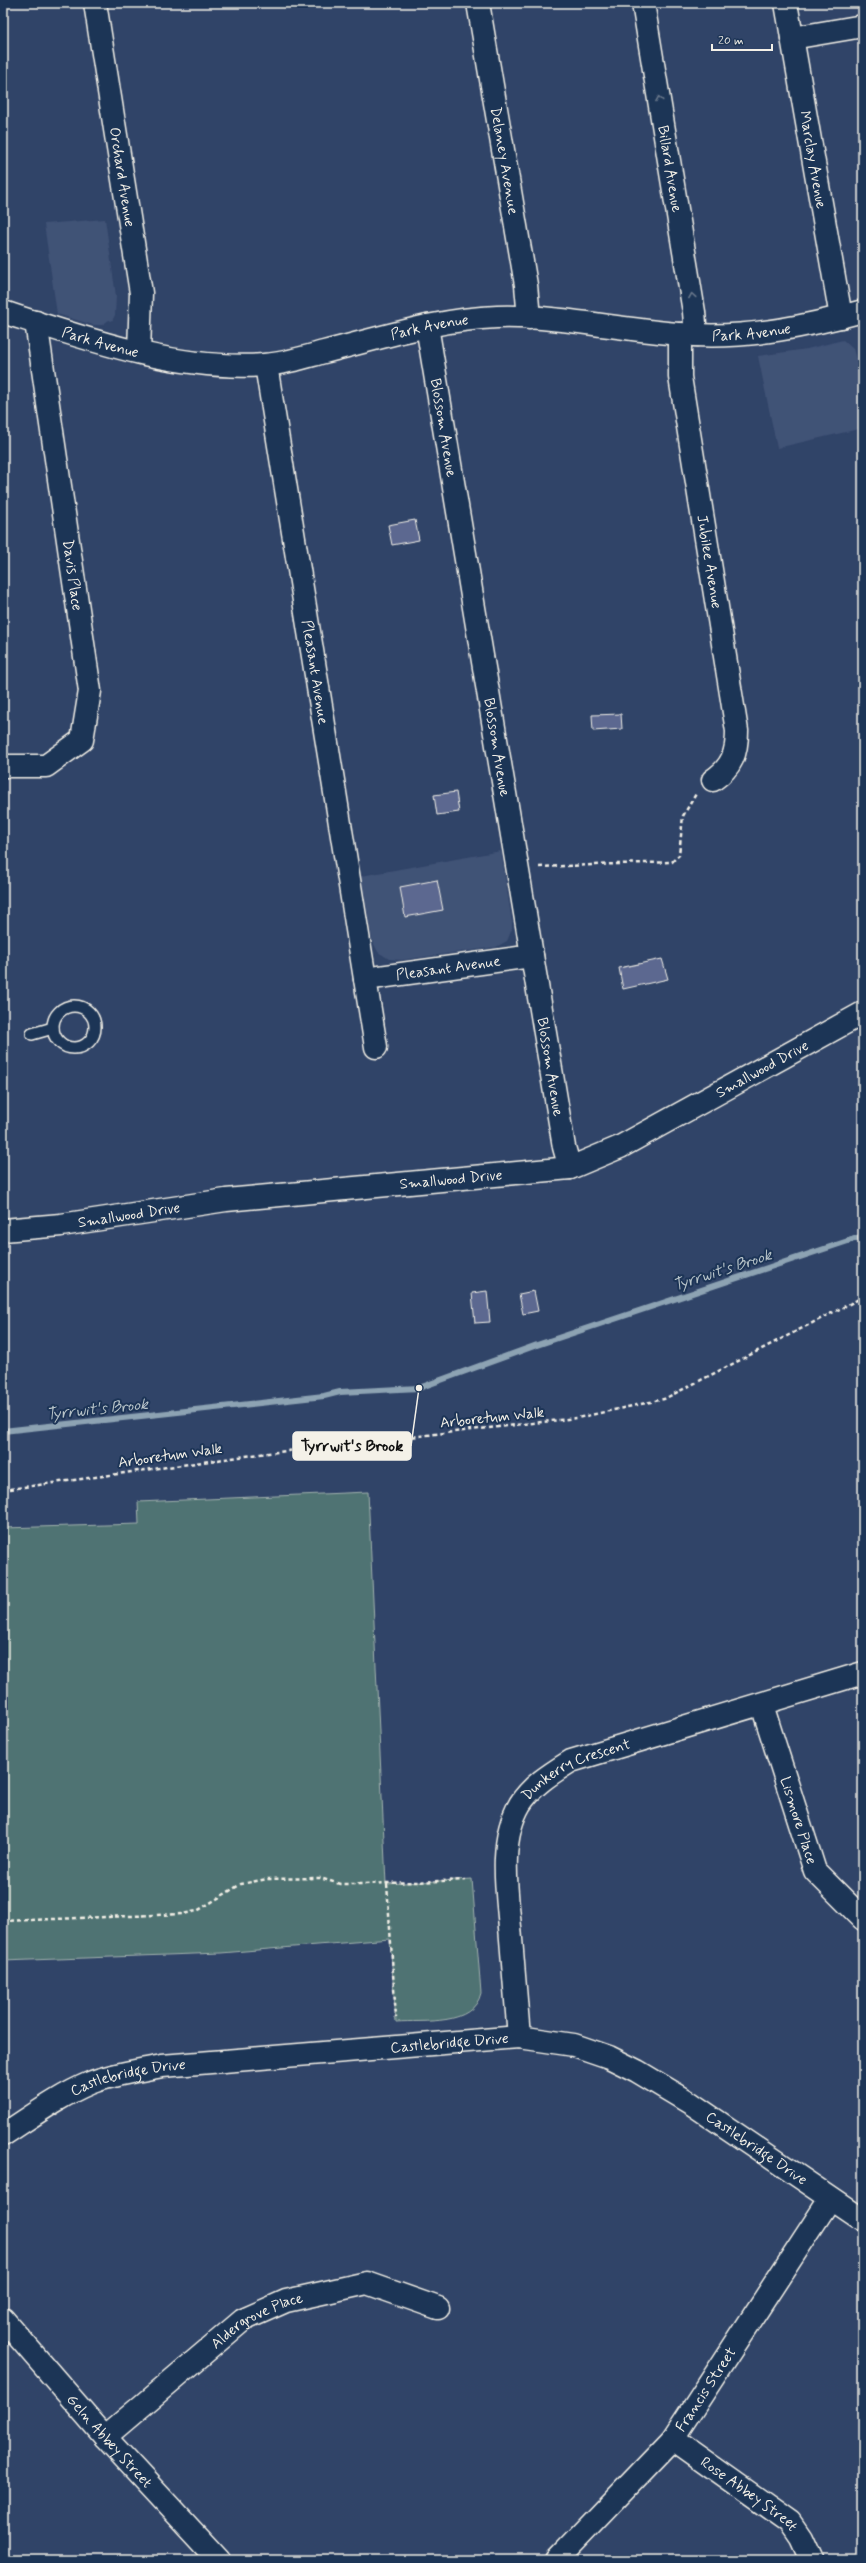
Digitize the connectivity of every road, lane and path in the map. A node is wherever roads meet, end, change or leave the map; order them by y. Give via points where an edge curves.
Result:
1 (95, 3) edge
2 (478, 3) edge
3 (643, 3) edge
4 (786, 3) edge
5 (863, 26) edge
6 (792, 38) junction
7 (3, 312) edge
8 (857, 315) edge
9 (529, 318) junction
10 (36, 322) junction
11 (427, 326) junction
12 (688, 335) junction
13 (139, 352) junction
14 (266, 365) junction
15 (3, 766) edge
16 (713, 780) joint
17 (516, 867) junction
18 (532, 956) junction
19 (365, 979) junction
20 (863, 1013) edge
21 (53, 1028) dead end
22 (32, 1034) dead end
23 (376, 1047) dead end
24 (570, 1168) junction
25 (3, 1230) edge
26 (863, 1297) edge
27 (3, 1490) edge
28 (863, 1674) edge
29 (762, 1705) junction
30 (466, 1880) dead end
31 (387, 1884) junction
32 (863, 1919) edge
33 (3, 1921) edge
34 (396, 2018) dead end
35 (518, 2037) junction
36 (3, 2135) edge
37 (830, 2199) junction
38 (863, 2220) edge
39 (438, 2308) dead end
40 (3, 2319) edge
41 (105, 2437) junction
42 (673, 2440) junction
43 (219, 2560) edge
44 (556, 2560) edge
45 (811, 2560) edge

1 - 13 street, Orchard Avenue via 141,293
2 - 9 street, Delaney Avenue via 526,285
12 -> 3 street, Billard Avenue via 694,312
4 - 6 street, Marclay Avenue
5 - 6 street
6 - 8 street, Marclay Avenue
7 - 10 street, Park Avenue
8 - 12 street, Park Avenue via 776,330
9 - 11 street, Park Avenue via 480,318
9 - 12 street, Park Avenue
10 - 13 street, Park Avenue
10 - 15 street, Davis Place via 90,691 82,740 46,766
11 - 14 street, Park Avenue
11 - 17 street, Blossom Avenue
12 - 16 street, Jubilee Avenue via 680,377 737,731 734,759
13 - 14 street, Park Avenue via 192,364
14 - 19 street, Pleasant Avenue
16 - 17 path via 701,788 687,806 683,816 679,855 672,862
17 - 18 street, Blossom Avenue
18 - 19 street, Pleasant Avenue
18 - 24 street, Blossom Avenue via 564,1146
19 - 23 street, Pleasant Avenue
20 - 24 street, Smallwood Drive via 620,1146
21 - 22 lane
24 - 25 street, Smallwood Drive via 226,1200 61,1225
26 - 27 path, Arboretum Walk via 664,1400 577,1418 260,1454
28 - 29 street, Dunkerry Crescent
29 - 32 street, Lismore Place via 815,1871
29 - 35 street, Dunkerry Crescent via 571,1761 540,1782 520,1804 509,1839 506,1875
30 - 31 path
31 - 33 path via 340,1884 320,1878 268,1879 241,1884 197,1911 182,1914
31 - 34 path
35 - 36 street, Castlebridge Drive via 162,2066 135,2071 90,2083
35 - 37 street, Castlebridge Drive via 574,2045 609,2057 637,2071 692,2104
37 - 38 street, Castlebridge Drive
37 - 42 street, Francis Street
39 - 41 street, Aldergrove Place via 367,2283 286,2301 243,2320
40 - 41 street, Geln Abbey Street
41 - 43 street, Geln Abbey Street
42 - 44 street, Francis Street
42 - 45 street, Rose Abbey Street via 790,2522

